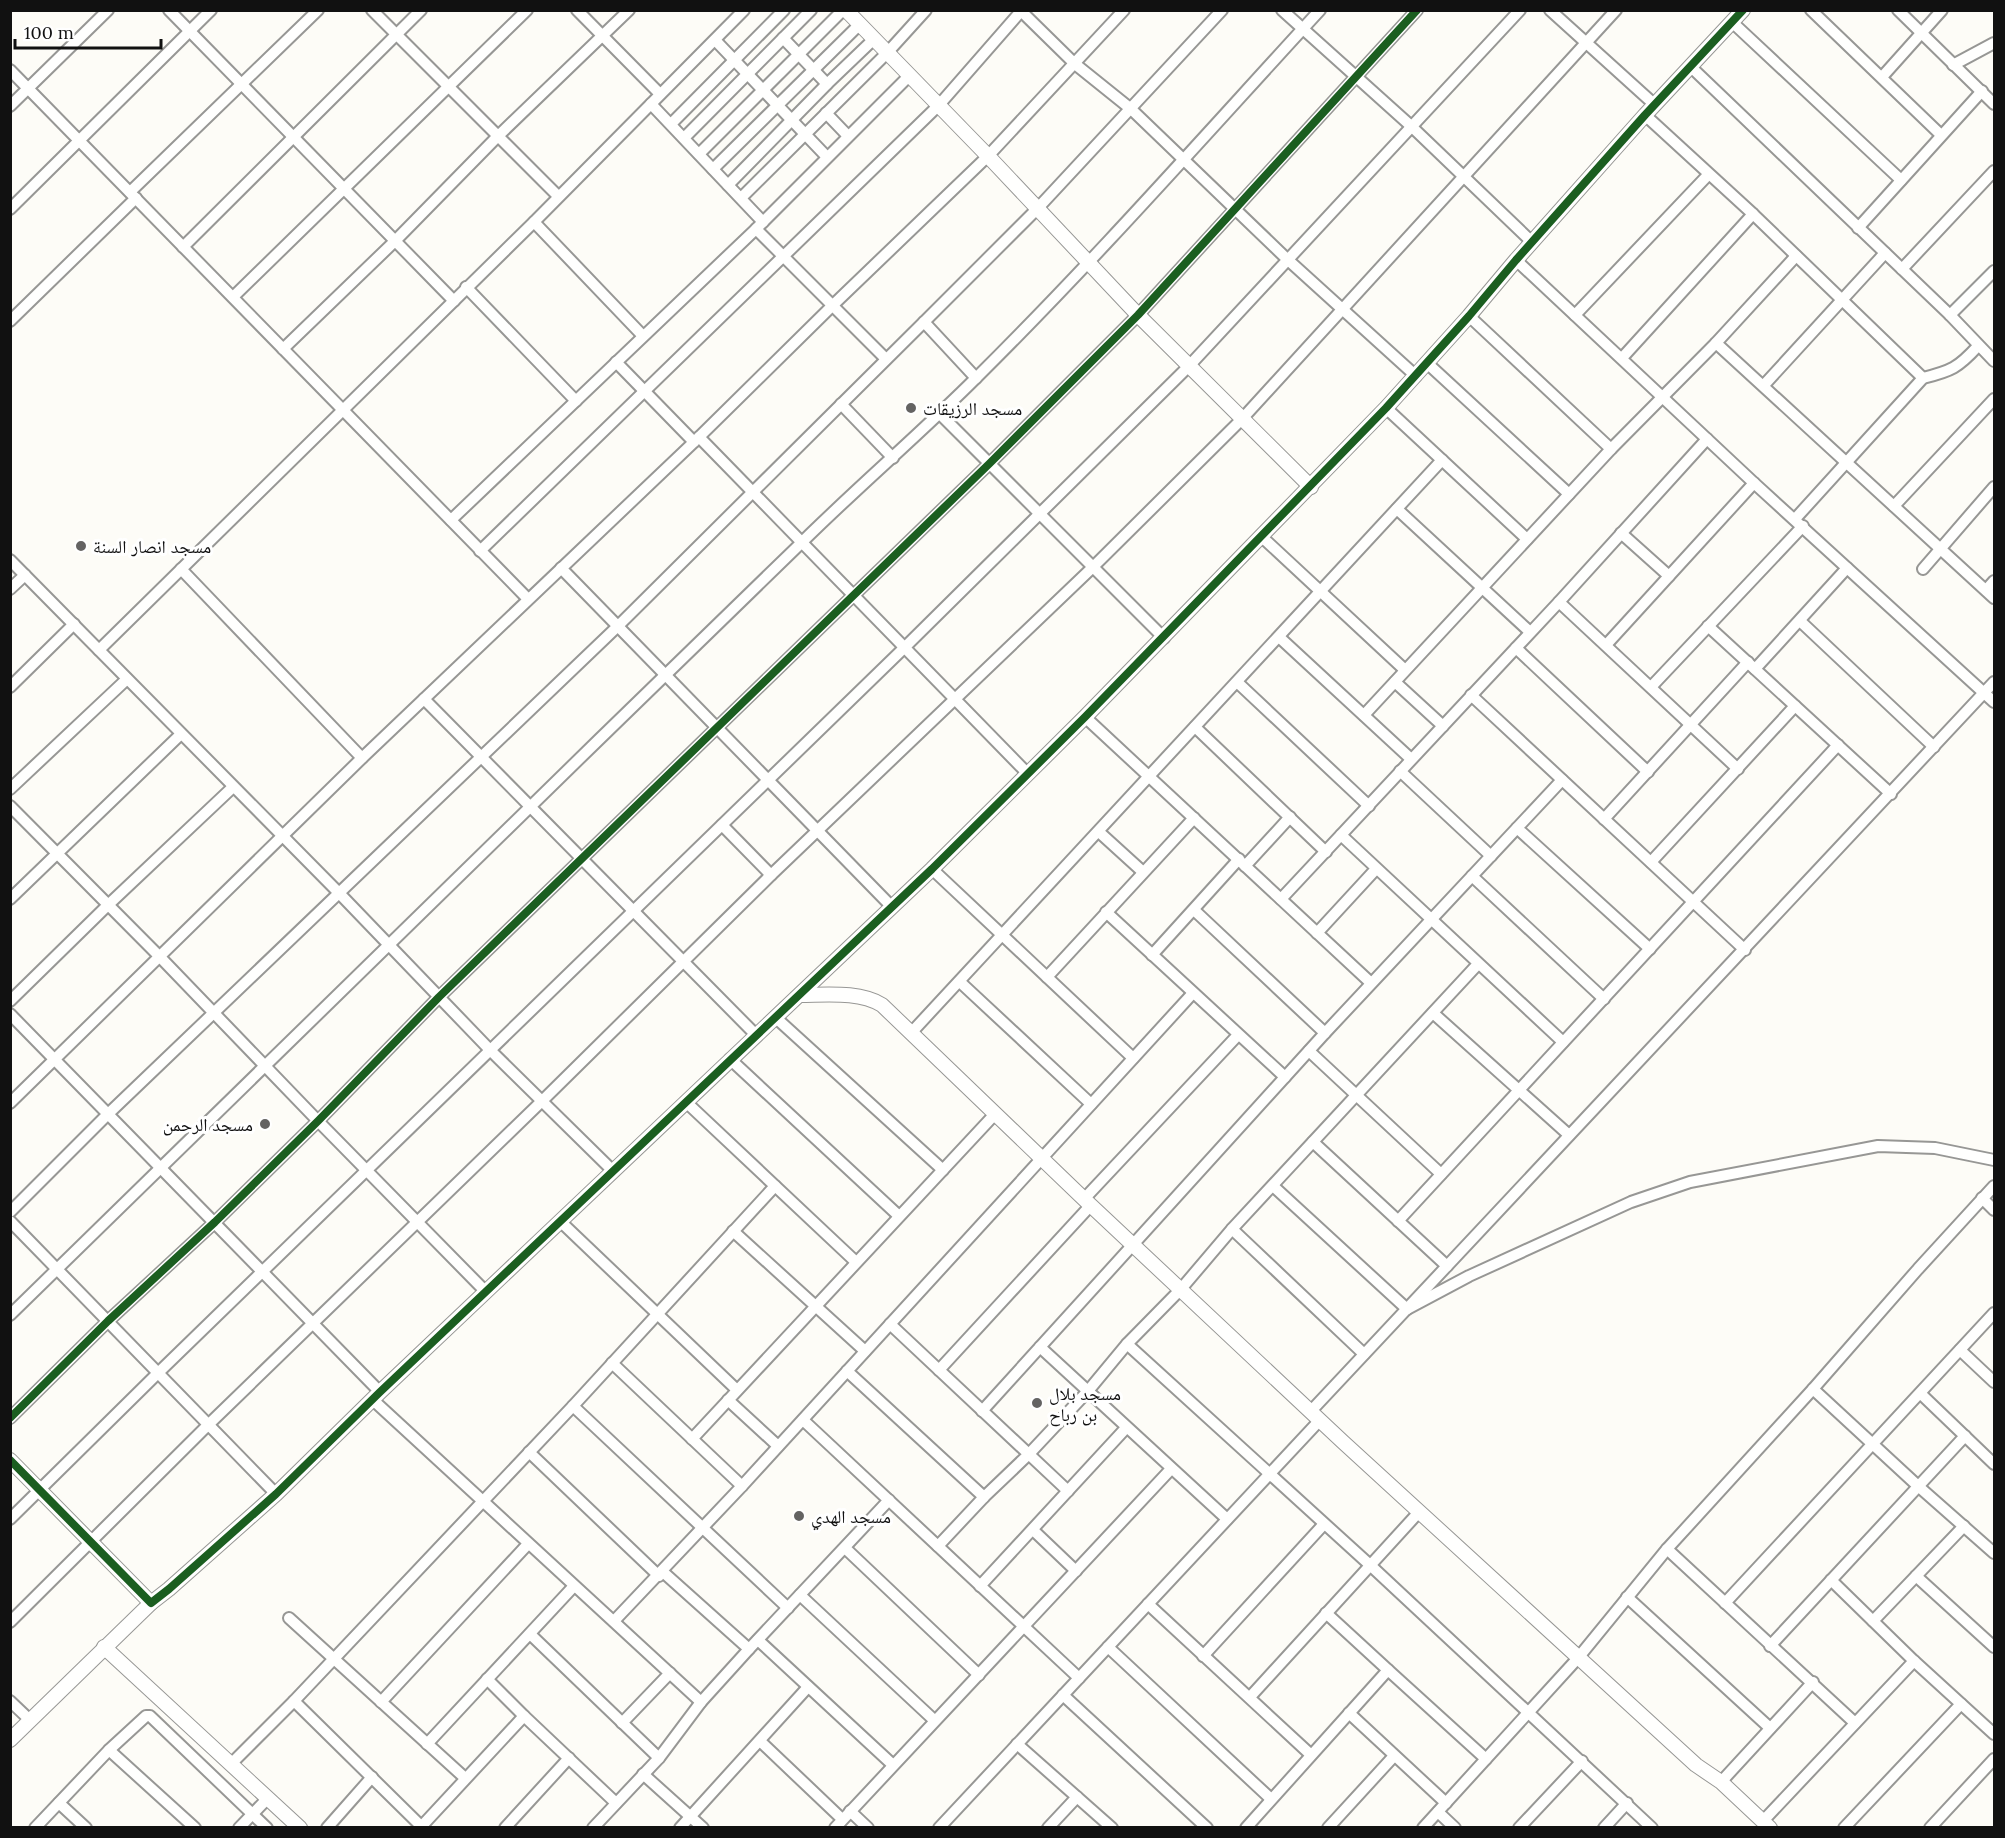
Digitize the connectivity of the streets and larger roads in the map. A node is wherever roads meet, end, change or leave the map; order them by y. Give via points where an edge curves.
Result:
1 (108, 10) edge
2 (169, 10) edge
3 (212, 10) edge
4 (318, 10) edge
5 (372, 10) edge
6 (421, 10) edge
7 (527, 10) edge
8 (577, 10) edge
9 (629, 10) edge
10 (744, 10) edge
11 (784, 10) edge
12 (811, 10) edge
13 (844, 10) edge
14 (926, 10) edge
15 (1124, 10) edge
16 (1222, 10) edge
17 (1282, 10) edge
18 (1320, 10) edge
19 (1417, 10) edge
20 (1520, 10) edge
21 (1550, 10) edge
22 (1616, 10) edge
23 (1743, 10) edge
24 (1811, 10) edge
25 (1898, 10) edge
26 (1942, 10) edge
27 (1021, 11) edge
28 (1732, 22) junction
29 (860, 25) junction
30 (1303, 30) junction
31 (189, 32) junction
32 (1922, 33) junction
33 (396, 35) junction
34 (603, 37) junction
35 (783, 38) junction
36 (874, 39) junction
37 (715, 40) junction
38 (1586, 43) junction
39 (1995, 43) edge
40 (887, 53) junction
41 (799, 55) junction
42 (734, 60) junction
43 (1075, 64) junction
44 (1953, 65) junction
45 (1691, 67) junction
46 (10, 70) edge
47 (814, 70) junction
48 (747, 73) junction
49 (909, 76) junction
50 (1356, 76) junction
51 (1882, 77) junction
52 (827, 84) junction
53 (241, 85) junction
54 (448, 86) junction
55 (28, 89) junction
56 (763, 90) junction
57 (1982, 91) junction
58 (660, 94) junction
59 (651, 104) junction
60 (1995, 104) edge
61 (778, 105) junction
62 (939, 105) junction
63 (10, 106) edge
64 (1131, 109) junction
65 (1650, 110) junction
66 (826, 113) junction
67 (791, 119) junction
68 (671, 124) junction
69 (1411, 126) junction
70 (805, 133) junction
71 (1941, 135) junction
72 (848, 136) junction
73 (292, 137) junction
74 (497, 137) junction
75 (684, 138) junction
76 (713, 140) junction
77 (80, 141) junction
78 (699, 153) junction
79 (727, 154) junction
80 (988, 156) junction
81 (827, 157) junction
82 (1183, 159) junction
83 (713, 169) junction
84 (1995, 171) edge
85 (1708, 175) junction
86 (1463, 177) junction
87 (1901, 180) junction
88 (728, 185) junction
89 (344, 190) junction
90 (133, 195) junction
91 (558, 196) junction
92 (741, 198) junction
93 (1037, 208) junction
94 (10, 209) edge
95 (1235, 209) junction
96 (1753, 214) junction
97 (534, 222) junction
98 (760, 225) junction
99 (1858, 228) junction
100 (395, 241) junction
101 (1532, 242) junction
102 (183, 246) junction
103 (1885, 253) junction
104 (784, 256) junction
105 (1796, 256) junction
106 (1287, 260) junction
107 (1516, 260) junction
108 (1087, 263) junction
109 (1902, 269) junction
110 (1995, 271) edge
111 (466, 287) junction
112 (233, 297) junction
113 (454, 301) junction
114 (1842, 301) junction
115 (833, 305) junction
116 (1341, 310) junction
117 (1138, 315) junction
118 (1575, 315) junction
119 (1950, 315) junction
120 (1469, 316) junction
121 (10, 321) edge
122 (924, 322) junction
123 (643, 336) junction
124 (1716, 343) junction
125 (1978, 346) junction
126 (284, 349) junction
127 (1622, 358) junction
128 (886, 359) junction
129 (1995, 361) edge
130 (616, 362) junction
131 (1427, 363) junction
132 (1189, 366) junction
133 (1416, 376) junction
134 (976, 378) junction
135 (1923, 378) junction
136 (1764, 385) junction
137 (645, 392) junction
138 (1662, 397) junction
139 (1995, 399) edge
140 (576, 401) junction
141 (841, 404) junction
142 (1386, 408) junction
143 (343, 410) junction
144 (939, 413) junction
145 (1242, 419) junction
146 (1707, 439) junction
147 (696, 440) junction
148 (1611, 449) junction
149 (893, 458) junction
150 (1442, 460) junction
151 (1846, 462) junction
152 (989, 464) junction
153 (1754, 483) junction
154 (1311, 487) junction
155 (1995, 487) edge
156 (752, 492) junction
157 (1569, 494) junction
158 (1894, 506) junction
159 (1397, 509) junction
160 (1039, 514) junction
161 (451, 520) junction
162 (1799, 523) junction
163 (1621, 533) junction
164 (1262, 537) junction
165 (1527, 539) junction
166 (801, 543) junction
167 (1941, 548) junction
168 (480, 551) junction
169 (10, 560) edge
170 (1093, 567) junction
171 (1847, 567) junction
172 (561, 568) junction
173 (181, 569) junction
174 (1923, 569) dead end
175 (25, 575) junction
176 (1669, 576) junction
177 (1995, 580) edge
178 (1483, 588) junction
179 (10, 589) edge
180 (1322, 591) junction
181 (1990, 594) edge
182 (853, 595) junction
183 (528, 599) junction
184 (1559, 602) junction
185 (1800, 621) junction
186 (74, 624) junction
187 (618, 626) junction
188 (1708, 626) junction
189 (1530, 632) junction
190 (1279, 637) junction
191 (1164, 638) junction
192 (1606, 645) junction
193 (904, 648) junction
194 (1516, 648) junction
195 (99, 650) junction
196 (1752, 665) junction
197 (1405, 670) junction
198 (665, 675) junction
199 (127, 679) junction
200 (1237, 682) junction
201 (1395, 682) junction
202 (1995, 682) edge
203 (10, 687) edge
204 (1651, 687) junction
205 (1985, 693) junction
206 (1471, 695) junction
207 (424, 699) junction
208 (955, 700) junction
209 (1995, 702) edge
210 (1795, 706) junction
211 (1364, 715) junction
212 (1085, 717) junction
213 (1443, 726) junction
214 (1691, 726) junction
215 (717, 728) junction
216 (1195, 728) junction
217 (181, 734) junction
218 (1838, 745) junction
219 (1934, 747) junction
220 (482, 756) junction
221 (362, 758) junction
222 (1411, 759) junction
223 (1738, 769) junction
224 (1400, 771) junction
225 (1648, 772) junction
226 (1028, 774) junction
227 (1150, 777) junction
228 (767, 780) junction
229 (1562, 780) junction
230 (233, 787) junction
231 (10, 789) edge
232 (1891, 794) junction
233 (10, 806) edge
234 (1369, 806) junction
235 (530, 807) junction
236 (1290, 817) junction
237 (1194, 818) junction
238 (1604, 819) junction
239 (722, 825) junction
240 (1517, 828) junction
241 (818, 830) junction
242 (1099, 832) junction
243 (1341, 836) junction
244 (282, 837) junction
245 (57, 852) junction
246 (1326, 852) junction
247 (1491, 856) junction
248 (580, 859) junction
249 (1651, 861) junction
250 (1242, 862) junction
251 (932, 869) junction
252 (1376, 869) junction
253 (1143, 872) junction
254 (771, 875) junction
255 (1472, 876) junction
256 (339, 893) junction
257 (10, 899) edge
258 (1281, 899) junction
259 (1694, 902) junction
260 (108, 905) junction
261 (892, 907) junction
262 (1194, 910) junction
263 (633, 911) junction
264 (1106, 912) junction
265 (1430, 920) junction
266 (1317, 933) junction
267 (1002, 935) junction
268 (388, 945) junction
269 (1650, 950) junction
270 (1745, 950) junction
271 (1152, 955) junction
272 (160, 957) junction
273 (683, 962) junction
274 (1478, 964) junction
275 (1047, 977) junction
276 (960, 982) junction
277 (1371, 983) junction
278 (1193, 993) junction
279 (800, 995) junction
280 (439, 997) junction
281 (1604, 999) junction
282 (10, 1001) edge
283 (214, 1013) junction
284 (1432, 1013) junction
285 (10, 1014) edge
286 (775, 1017) junction
287 (911, 1033) junction
288 (1325, 1033) junction
289 (756, 1035) junction
290 (1238, 1035) junction
291 (1563, 1042) junction
292 (491, 1051) junction
293 (1309, 1051) junction
294 (1133, 1058) junction
295 (730, 1059) junction
296 (55, 1060) junction
297 (265, 1064) junction
298 (1285, 1077) junction
299 (1519, 1090) junction
300 (1357, 1095) junction
301 (542, 1101) junction
302 (686, 1102) junction
303 (10, 1103) edge
304 (1091, 1104) junction
305 (108, 1114) junction
306 (995, 1114) junction
307 (318, 1122) junction
308 (1569, 1135) junction
309 (1313, 1142) junction
310 (1042, 1159) junction
311 (1995, 1160) edge
312 (160, 1168) junction
313 (368, 1170) junction
314 (943, 1170) junction
315 (613, 1171) junction
316 (1441, 1174) junction
317 (775, 1186) junction
318 (1273, 1186) junction
319 (1995, 1186) edge
320 (1982, 1198) junction
321 (1088, 1202) junction
322 (1995, 1210) edge
323 (10, 1212) edge
324 (899, 1216) junction
325 (10, 1221) edge
326 (417, 1221) junction
327 (1398, 1221) junction
328 (215, 1222) junction
329 (561, 1222) junction
330 (1232, 1230) junction
331 (733, 1231) junction
332 (1134, 1245) junction
333 (856, 1262) junction
334 (1447, 1266) junction
335 (57, 1269) junction
336 (264, 1272) junction
337 (1181, 1289) junction
338 (486, 1292) junction
339 (815, 1305) junction
340 (1407, 1308) junction
341 (1995, 1313) edge
342 (657, 1314) junction
343 (10, 1315) edge
344 (108, 1320) junction
345 (314, 1323) junction
346 (891, 1324) junction
347 (1127, 1344) junction
348 (1040, 1347) junction
349 (1960, 1350) junction
350 (865, 1351) junction
351 (1364, 1354) junction
352 (612, 1363) junction
353 (939, 1370) junction
354 (848, 1371) junction
355 (159, 1372) junction
356 (1995, 1382) edge
357 (1813, 1389) junction
358 (737, 1390) junction
359 (1088, 1391) junction
360 (1921, 1394) junction
361 (377, 1396) junction
362 (728, 1400) junction
363 (573, 1406) junction
364 (982, 1411) junction
365 (1316, 1415) junction
366 (10, 1418) edge
367 (803, 1420) junction
368 (209, 1424) junction
369 (1126, 1428) junction
370 (1965, 1436) junction
371 (692, 1439) junction
372 (1873, 1445) junction
373 (778, 1446) junction
374 (528, 1452) junction
375 (1028, 1455) junction
376 (10, 1460) edge
377 (1995, 1464) edge
378 (1172, 1469) junction
379 (1270, 1474) junction
380 (742, 1486) junction
381 (1918, 1486) junction
382 (40, 1490) junction
383 (1068, 1491) junction
384 (276, 1494) junction
385 (984, 1497) junction
386 (889, 1500) junction
387 (482, 1501) junction
388 (1419, 1512) junction
389 (10, 1519) edge
390 (1227, 1520) junction
391 (1324, 1524) junction
392 (1964, 1526) junction
393 (702, 1529) junction
394 (1033, 1530) junction
395 (91, 1541) junction
396 (528, 1544) junction
397 (938, 1546) junction
398 (844, 1548) junction
399 (1667, 1550) junction
400 (1995, 1553) edge
401 (1370, 1565) junction
402 (1076, 1572) junction
403 (661, 1574) junction
404 (1916, 1576) junction
405 (1831, 1580) junction
406 (574, 1586) junction
407 (980, 1586) junction
408 (800, 1595) junction
409 (1627, 1597) junction
410 (152, 1603) junction
411 (1725, 1603) junction
412 (1148, 1604) junction
413 (788, 1608) junction
414 (1326, 1613) junction
415 (289, 1618) dead end
416 (615, 1621) junction
417 (1873, 1621) junction
418 (10, 1622) edge
419 (1024, 1627) junction
420 (530, 1634) junction
421 (758, 1640) junction
422 (1770, 1646) junction
423 (104, 1647) junction
424 (1108, 1647) junction
425 (1995, 1647) edge
426 (749, 1649) junction
427 (1203, 1656) junction
428 (333, 1658) junction
429 (1578, 1658) junction
430 (1914, 1661) junction
431 (1388, 1670) junction
432 (670, 1673) junction
433 (979, 1675) junction
434 (1079, 1678) junction
435 (487, 1679) junction
436 (1813, 1682) junction
437 (808, 1688) junction
438 (1063, 1695) junction
439 (1250, 1697) junction
440 (10, 1701) edge
441 (294, 1701) junction
442 (381, 1702) junction
443 (701, 1702) junction
444 (1961, 1704) junction
445 (1529, 1712) junction
446 (1349, 1713) junction
447 (524, 1716) junction
448 (30, 1720) junction
449 (934, 1720) junction
450 (622, 1723) junction
451 (1855, 1723) junction
452 (1770, 1728) junction
453 (1995, 1734) edge
454 (10, 1740) edge
455 (760, 1741) junction
456 (427, 1744) junction
457 (1017, 1744) junction
458 (109, 1750) junction
459 (1310, 1754) junction
460 (1394, 1756) junction
461 (569, 1758) junction
462 (658, 1758) junction
463 (1486, 1759) junction
464 (1995, 1759) edge
465 (1582, 1761) junction
466 (231, 1764) junction
467 (893, 1765) junction
468 (644, 1774) junction
469 (372, 1777) junction
470 (465, 1778) junction
471 (1721, 1782) junction
472 (1077, 1797) junction
473 (268, 1798) junction
474 (1271, 1799) junction
475 (59, 1803) junction
476 (616, 1803) junction
477 (1446, 1803) junction
478 (1627, 1803) junction
479 (1438, 1812) junction
480 (253, 1814) junction
481 (690, 1816) junction
482 (842, 1819) edge
483 (1766, 1824) edge
484 (35, 1827) edge
485 (86, 1827) edge
486 (195, 1827) edge
487 (239, 1827) edge
488 (267, 1827) edge
489 (300, 1827) edge
490 (327, 1827) edge
491 (420, 1827) edge
492 (505, 1827) edge
493 (592, 1827) edge
494 (680, 1827) edge
495 (704, 1827) edge
496 (868, 1827) edge
497 (939, 1827) edge
498 (1048, 1827) edge
499 (1112, 1827) edge
500 (1207, 1827) edge
501 (1246, 1827) edge
502 (1328, 1827) edge
503 (1423, 1827) edge
504 (1455, 1827) edge
505 (1519, 1827) edge
506 (1604, 1827) edge
507 (1652, 1827) edge
508 (1844, 1827) edge
509 (1930, 1827) edge

1 - 55 street
2 - 31 street
3 - 31 street
4 - 53 street
5 - 33 street
6 - 33 street
7 - 54 street
8 - 34 street
9 - 34 street
10 - 37 street
11 - 42 street
12 - 35 street
13 - 29 street
13 - 41 street
14 - 40 street
15 - 43 street
16 - 64 street
17 - 30 street
18 - 30 street
19 - 50 street
20 - 69 street
21 - 38 street
22 - 38 street
23 - 28 street
24 - 51 street
25 - 32 street
26 - 32 street
27 - 43 street
27 - 62 street
28 - 45 street
28 - 87 street
29 - 36 street
29 - 47 street
30 - 50 street
30 - 82 street
31 - 53 street
31 - 77 street
32 - 44 street
32 - 51 street
33 - 54 street
33 - 73 street
34 - 58 street
34 - 74 street
35 - 41 street
35 - 48 street
36 - 40 street
36 - 52 street
37 - 42 street
37 - 58 street
38 - 65 street
38 - 86 street
39 - 44 street
40 - 49 street
40 - 66 street
41 - 47 street
41 - 56 street
42 - 48 street
42 - 68 street
43 - 64 street
43 - 80 street
44 - 57 street
45 - 65 street
45 - 99 street
46 - 55 street
47 - 52 street
47 - 61 street
48 - 56 street
48 - 75 street
49 - 62 street
49 - 72 street
50 - 69 street
50 - 95 street
51 - 71 street
52 - 67 street
53 - 73 street
53 - 90 street
54 - 74 street
54 - 89 street
55 - 63 street
55 - 77 street
56 - 61 street
56 - 76 street
57 - 60 street
57 - 71 street
58 - 59 street
59 - 68 street
59 - 91 street
61 - 67 street
61 - 79 street
62 - 80 street
62 - 104 street
64 - 82 street
64 - 93 street
65 - 85 street
65 - 101 street
66 - 70 street
66 - 72 street
67 - 70 street
67 - 88 street
68 - 75 street
69 - 86 street
69 - 106 street
70 - 81 street
70 - 92 street
71 - 87 street
72 - 81 street
73 - 89 street
73 - 102 street
74 - 91 street
74 - 100 street
75 - 78 street
76 - 78 street
76 - 79 street
77 - 90 street
77 - 94 street
78 - 83 street
79 - 83 street
80 - 93 street
80 - 115 street
81 - 98 street
82 - 95 street
82 - 108 street
83 - 88 street
84 - 109 street
85 - 96 street
85 - 118 street
86 - 101 street
86 - 116 street
87 - 99 street
88 - 92 street
89 - 100 street
89 - 112 street
90 - 102 street
90 - 121 street
91 - 97 street
92 - 98 street
93 - 108 street
93 - 122 street
95 - 106 street
95 - 117 street
96 - 105 street
96 - 127 street
97 - 111 street
97 - 123 street
98 - 104 street
98 - 123 street
99 - 103 street
100 - 113 street
100 - 126 street
101 - 107 street
102 - 112 street
103 - 109 street
103 - 114 street
104 - 115 street
104 - 137 street
105 - 114 street
105 - 124 street
106 - 116 street
106 - 132 street
107 - 118 street
107 - 120 street
108 - 117 street
108 - 134 street
109 - 119 street
110 - 119 street
111 - 113 street
111 - 140 street
112 - 126 street
113 - 143 street
114 - 135 street
114 - 136 street
115 - 128 street
115 - 147 street
116 - 133 street
116 - 145 street
117 - 132 street
117 - 152 street
118 - 127 street
119 - 125 street
120 - 131 street
120 - 148 street
122 - 128 street
122 - 134 street
123 - 130 street
124 - 136 street
124 - 138 street
125 - 129 street
125 - 135 street via 1962,364
126 - 143 street
127 - 138 street
128 - 141 street
130 - 137 street
130 - 140 street
131 - 133 street
131 - 157 street
132 - 145 street
132 - 160 street
133 - 142 street
134 - 144 street
135 - 151 street
136 - 151 street
137 - 147 street
137 - 168 street
138 - 146 street
138 - 148 street
139 - 158 street
140 - 161 street
141 - 149 street
141 - 156 street
142 - 150 street
142 - 154 street
143 - 161 street
143 - 173 street
144 - 149 street
144 - 152 street
145 - 154 street
145 - 170 street
146 - 153 street
146 - 163 street
147 - 156 street
147 - 172 street
148 - 157 street
149 - 166 street
150 - 159 street
150 - 165 street
151 - 158 street
151 - 162 street
152 - 160 street
152 - 182 street
153 - 162 street
153 - 176 street
154 - 164 street
155 - 167 street
156 - 166 street
156 - 187 street
157 - 165 street
158 - 167 street
159 - 178 street
159 - 180 street
160 - 170 street
160 - 193 street
161 - 168 street
162 - 171 street
162 - 188 street
163 - 176 street
163 - 184 street
164 - 180 street
164 - 191 street
165 - 178 street
166 - 182 street
166 - 198 street
167 - 174 street
167 - 181 street
168 - 183 street
169 - 175 street
170 - 191 street
170 - 208 street
171 - 185 street
171 - 205 street
172 - 183 street
172 - 187 street
173 - 195 street
173 - 221 street
175 - 179 street
175 - 186 street
176 - 192 street
177 - 181 street
178 - 189 street
178 - 197 street
180 - 190 street
180 - 197 street
182 - 193 street
182 - 215 street
183 - 207 street
184 - 189 street
184 - 192 street
185 - 196 street
185 - 219 street
186 - 195 street
186 - 203 street
187 - 198 street
187 - 220 street
188 - 196 street
188 - 204 street
189 - 194 street
190 - 200 street
190 - 211 street
191 - 212 street
192 - 204 street
193 - 208 street
193 - 228 street
194 - 206 street
194 - 225 street
195 - 199 street
196 - 210 street
196 - 214 street
197 - 201 street
198 - 215 street
198 - 235 street
199 - 217 street
199 - 231 street
200 - 216 street
200 - 234 street
201 - 211 street
201 - 213 street
202 - 205 street
204 - 214 street
205 - 209 street
205 - 219 street
206 - 213 street
206 - 229 street
207 - 220 street
207 - 221 street
208 - 226 street
208 - 241 street
210 - 218 street
210 - 223 street
211 - 222 street
212 - 226 street
212 - 227 street
213 - 222 street
214 - 223 street
214 - 225 street
215 - 228 street
215 - 248 street
216 - 227 street
216 - 236 street
217 - 230 street
217 - 245 street
218 - 232 street
218 - 259 street
219 - 232 street
220 - 235 street
220 - 256 street
221 - 244 street
222 - 224 street
223 - 249 street
224 - 234 street
224 - 247 street
225 - 238 street
226 - 251 street
227 - 237 street
227 - 242 street
228 - 239 street
228 - 241 street
229 - 238 street
229 - 240 street
230 - 244 street
230 - 260 street
232 - 270 street
233 - 245 street
234 - 243 street
235 - 248 street
235 - 268 street
236 - 246 street
236 - 250 street
237 - 250 street
237 - 253 street
238 - 249 street
239 - 254 street
239 - 263 street
240 - 247 street
240 - 269 street
241 - 254 street
241 - 261 street
242 - 253 street
242 - 267 street
243 - 246 street
243 - 252 street
244 - 256 street
244 - 272 street
245 - 257 street
245 - 260 street
246 - 258 street
247 - 255 street
248 - 263 street
248 - 280 street
249 - 259 street
250 - 258 street
250 - 262 street
251 - 261 street
251 - 267 street
252 - 265 street
252 - 266 street
253 - 264 street
254 - 273 street
255 - 265 street
255 - 281 street
256 - 268 street
256 - 283 street
258 - 266 street
259 - 269 street
259 - 270 street
260 - 272 street
260 - 282 street
261 - 279 street
262 - 271 street
262 - 288 street
263 - 273 street
263 - 292 street
264 - 271 street
264 - 275 street
265 - 274 street
265 - 277 street
266 - 277 street
267 - 275 street
267 - 276 street
268 - 280 street
268 - 297 street
269 - 281 street
270 - 308 street
271 - 278 street
272 - 283 street
272 - 296 street
273 - 289 street
273 - 301 street
274 - 284 street
274 - 291 street
275 - 294 street
276 - 287 street
276 - 304 street
277 - 288 street
278 - 290 street
278 - 294 street
279 - 286 street
279 - 287 street via 874,1000
280 - 292 street
280 - 307 street
281 - 291 street
283 - 297 street
283 - 305 street
284 - 299 street
284 - 300 street
285 - 296 street
286 - 289 street
286 - 314 street
287 - 306 street
288 - 293 street
289 - 295 street
290 - 298 street
290 - 321 street
291 - 299 street
292 - 301 street
292 - 313 street
293 - 298 street
293 - 300 street
294 - 304 street
295 - 302 street
295 - 324 street
296 - 303 street
296 - 305 street
297 - 307 street
297 - 312 street
298 - 332 street
299 - 308 street
299 - 316 street
300 - 309 street
300 - 316 street
301 - 315 street
301 - 326 street
302 - 315 street
302 - 317 street
304 - 310 street
305 - 312 street
305 - 323 street
306 - 310 street
306 - 314 street
307 - 313 street
307 - 328 street
308 - 334 street
309 - 318 street
309 - 327 street
310 - 321 street
310 - 346 street
311 - 340 street via 1935,1148 1878,1146 1690,1182 1631,1202
312 - 328 street
312 - 335 street
313 - 326 street
313 - 336 street
314 - 324 street
315 - 329 street
316 - 327 street
317 - 331 street
317 - 333 street
318 - 330 street
318 - 340 street
319 - 320 street
320 - 322 street
320 - 357 street
321 - 332 street
321 - 353 street
324 - 333 street
325 - 335 street
326 - 338 street
326 - 345 street
327 - 334 street
328 - 336 street
328 - 344 street
329 - 338 street
329 - 342 street
330 - 337 street
330 - 351 street
331 - 339 street
331 - 342 street
332 - 337 street
332 - 348 street
333 - 339 street
334 - 340 street
335 - 343 street
335 - 344 street
336 - 345 street
336 - 355 street
337 - 347 street
337 - 365 street
338 - 361 street
339 - 350 street
339 - 358 street
340 - 351 street
341 - 349 street
342 - 352 street
342 - 358 street
344 - 355 street
344 - 366 street
345 - 361 street
345 - 368 street
346 - 350 street
346 - 353 street
347 - 359 street
347 - 379 street
348 - 359 street
348 - 364 street
349 - 356 street
349 - 360 street
350 - 354 street
351 - 365 street
352 - 363 street
352 - 371 street
353 - 364 street
354 - 367 street
354 - 385 street
355 - 368 street
355 - 382 street
357 - 372 street
357 - 399 street
358 - 362 street
359 - 369 street
359 - 375 street
360 - 370 street
360 - 372 street
361 - 384 street
361 - 387 street
362 - 371 street
362 - 373 street
363 - 374 street
363 - 393 street
364 - 375 street
365 - 379 street
365 - 388 street
367 - 373 street
367 - 386 street
368 - 384 street
368 - 395 street
369 - 378 street
369 - 383 street
370 - 377 street
370 - 381 street
371 - 380 street
372 - 381 street
372 - 411 street
373 - 380 street
374 - 387 street
374 - 403 street
375 - 383 street
375 - 385 street
376 - 382 street
378 - 390 street
378 - 402 street
379 - 390 street
379 - 391 street
380 - 393 street
381 - 392 street
381 - 405 street
382 - 389 street
382 - 395 street
383 - 394 street
384 - 410 street
385 - 397 street
386 - 397 street
386 - 398 street
387 - 396 street
387 - 428 street
388 - 401 street
388 - 429 street
390 - 412 street
391 - 401 street
391 - 427 street
392 - 400 street
392 - 404 street
393 - 403 street
393 - 413 street
394 - 402 street
394 - 407 street
395 - 410 street
395 - 418 street
396 - 406 street
396 - 442 street
397 - 407 street
398 - 408 street
398 - 433 street
399 - 409 street
399 - 411 street
401 - 414 street
401 - 445 street
402 - 419 street
403 - 416 street
403 - 426 street
404 - 417 street
404 - 425 street
405 - 417 street
405 - 422 street
406 - 416 street
406 - 420 street
407 - 419 street
408 - 413 street
408 - 449 street
409 - 429 street
409 - 452 street
410 - 423 street
411 - 422 street
412 - 424 street
412 - 427 street
413 - 421 street
414 - 431 street
414 - 439 street
415 - 428 street
416 - 432 street
417 - 430 street
419 - 433 street
419 - 434 street
420 - 435 street
420 - 450 street
421 - 426 street
421 - 437 street
422 - 436 street
423 - 448 street
423 - 466 street
424 - 434 street
424 - 474 street
426 - 443 street
427 - 439 street
428 - 441 street
428 - 442 street
429 - 445 street
429 - 471 street via 1696,1765
430 - 444 street
430 - 451 street
431 - 446 street
431 - 463 street
432 - 443 street
432 - 450 street
433 - 449 street
434 - 438 street
435 - 447 street
435 - 456 street
436 - 451 street
436 - 452 street
437 - 455 street
437 - 467 street
438 - 457 street
438 - 500 street
439 - 459 street
440 - 448 street
441 - 466 street
441 - 469 street
442 - 456 street
443 - 462 street
444 - 453 street
444 - 508 street
445 - 463 street
445 - 465 street
446 - 459 street
446 - 460 street
447 - 461 street
447 - 470 street
448 - 454 street
449 - 467 street
450 - 462 street
451 - 483 street
452 - 471 street
455 - 481 street
455 - 482 street
456 - 470 street
457 - 472 street
457 - 497 street
458 - 475 street
458 - 480 street via 150,1716
458 - 486 street
459 - 474 street
460 - 477 street
460 - 502 street
461 - 476 street
461 - 492 street
462 - 468 street
463 - 477 street
464 - 509 street
465 - 478 street
465 - 505 street
466 - 473 street
467 - 482 street
468 - 476 street
468 - 481 street
469 - 490 street
469 - 491 street
470 - 491 street
471 - 483 street
472 - 498 street
472 - 499 street
473 - 480 street
473 - 489 street
474 - 501 street
475 - 484 street
475 - 485 street
476 - 493 street
477 - 479 street
478 - 506 street
478 - 507 street
479 - 503 street
479 - 504 street
480 - 487 street
480 - 488 street
481 - 494 street
481 - 495 street
482 - 496 street

